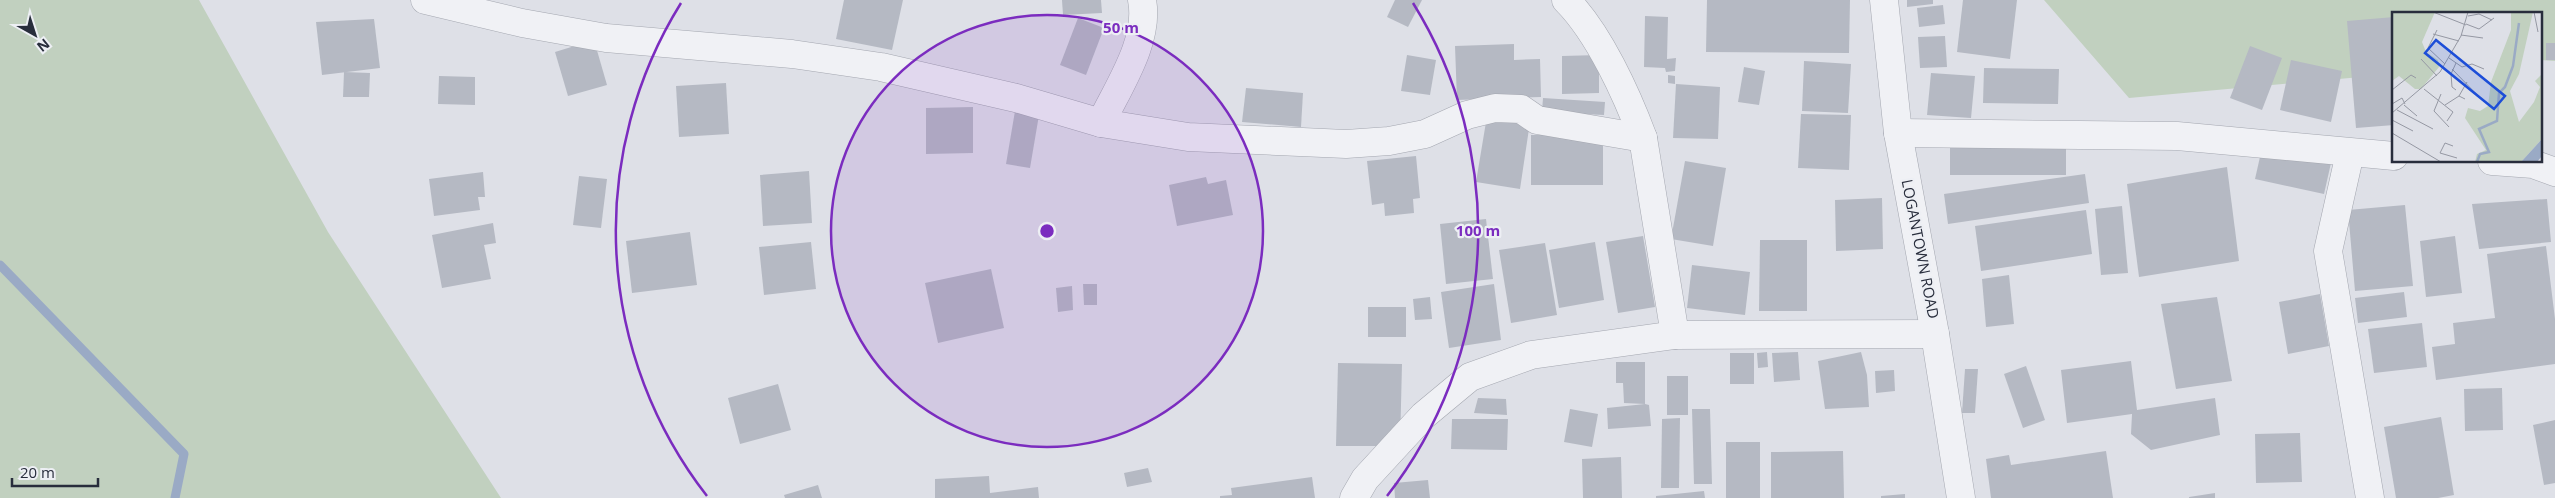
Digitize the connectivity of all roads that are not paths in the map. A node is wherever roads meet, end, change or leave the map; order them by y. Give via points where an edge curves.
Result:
1 (425, 0) edge
2 (1142, 0) edge
3 (1566, 0) edge
4 (1884, 0) edge
5 (1101, 123) junction
6 (1898, 133) junction
7 (1643, 138) junction
8 (2350, 153) junction
9 (2392, 156) edge
10 (2506, 162) edge
11 (2555, 172) edge
12 (1935, 334) junction
13 (1675, 335) junction
14 (1354, 498) edge
15 (1961, 498) edge
16 (2370, 498) edge

1 - 5 street via 522,23 606,38 792,54 881,67 1016,98
2 - 5 street via 1141,33
3 - 7 street via 1606,57 1633,110
4 - 6 street, LOGANTOWN ROAD
5 - 7 street via 1188,137 1346,144 1425,134 1467,115 1495,108 1521,109 1537,120
6 - 8 street via 2176,136
6 - 12 street, LOGANTOWN ROAD
7 - 13 street
8 - 9 street
8 - 16 street via 2328,250
10 - 11 street via 2533,164
12 - 13 street
12 - 15 street, LOGANTOWN ROAD
13 - 14 street via 1531,355 1470,377 1423,416 1365,479

